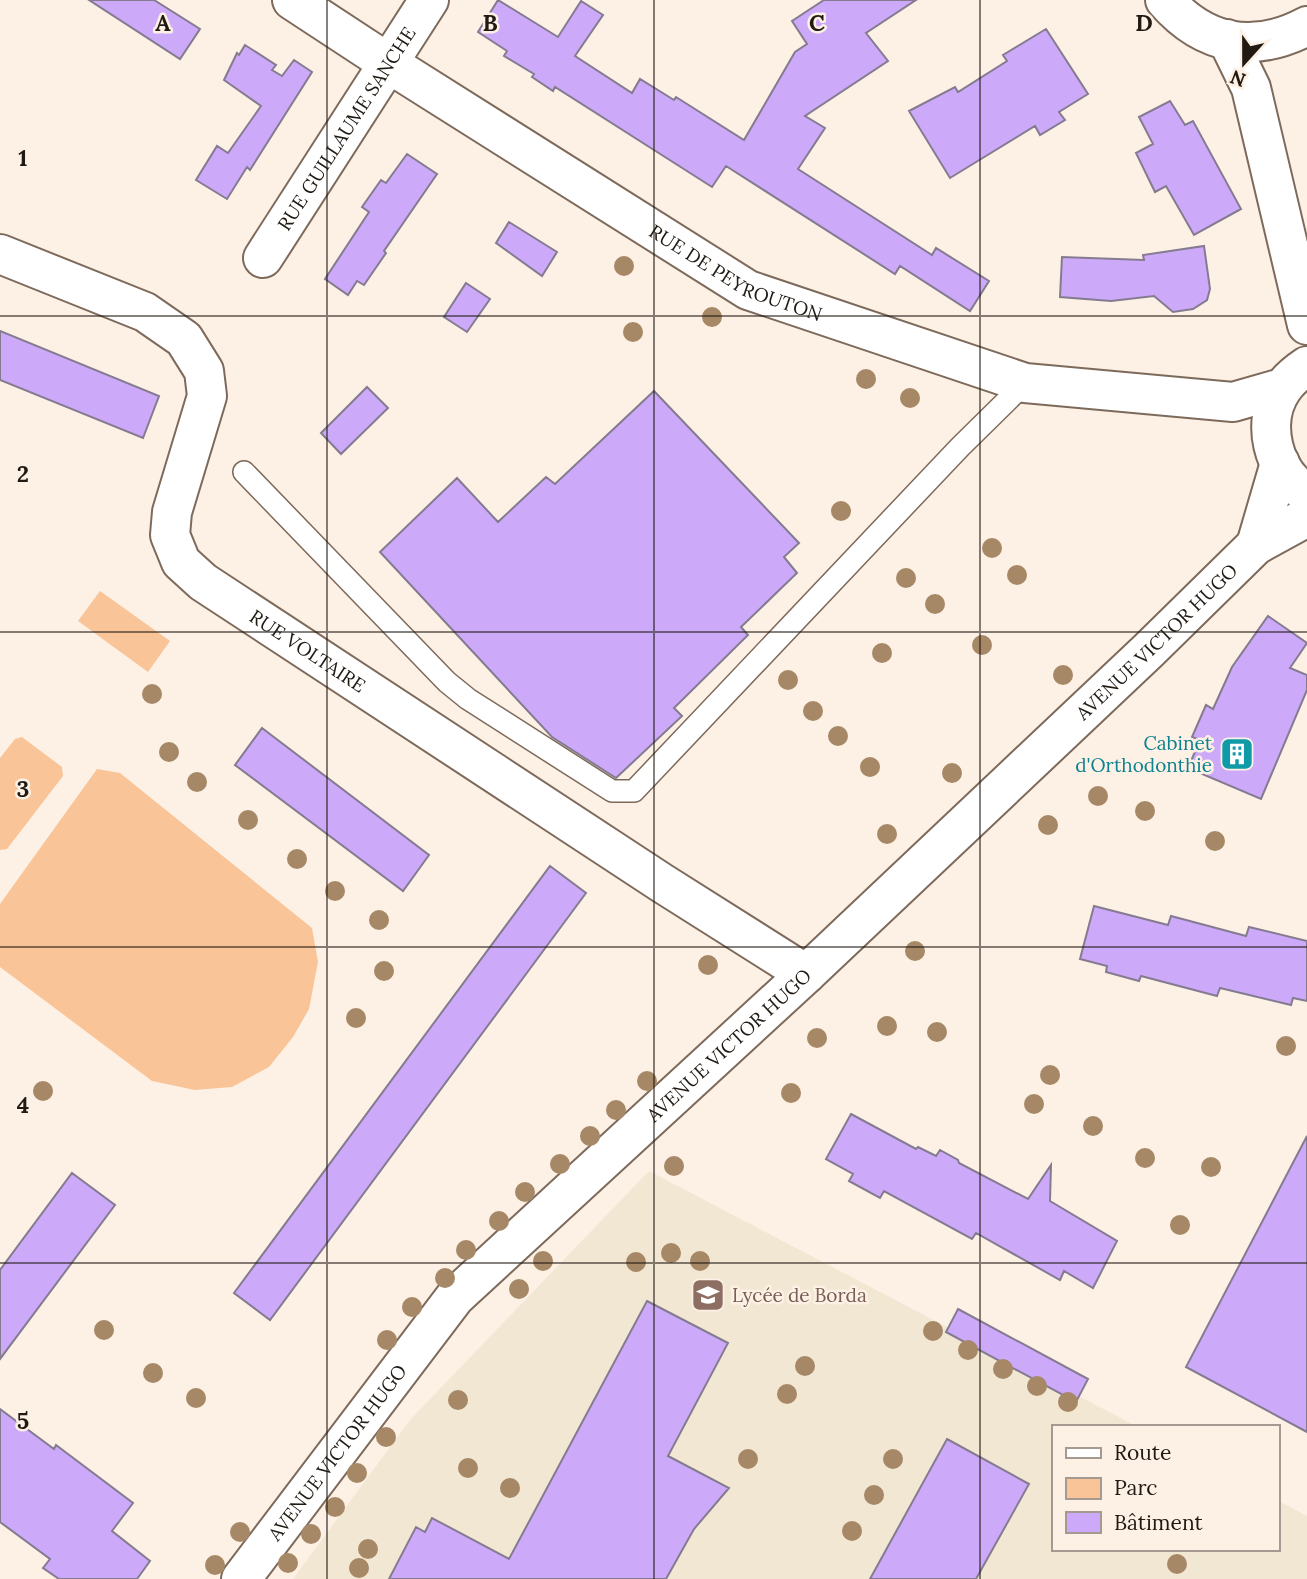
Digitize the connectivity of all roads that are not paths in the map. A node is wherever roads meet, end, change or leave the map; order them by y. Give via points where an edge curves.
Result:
1 (292, 0) edge
2 (429, 0) edge
3 (1165, 0) edge
4 (1307, 26) edge
5 (1227, 39) junction
6 (388, 63) junction
7 (0, 254) edge
8 (263, 258) dead end
9 (1307, 325) edge
10 (1295, 377) edge
11 (1025, 383) junction
12 (1233, 402) junction
13 (1271, 425) junction
14 (1280, 463) junction
15 (244, 472) dead end
16 (1307, 493) edge
17 (1307, 517) edge
18 (1256, 545) junction
19 (806, 974) junction
20 (241, 1579) edge

1 - 6 street, RUE DE PEYROUTON
2 - 6 street, RUE GUILLAUME SANCHE
3 - 5 street via 1183,19
4 - 5 street via 1268,42 1247,45
5 - 9 street via 1251,88
6 - 8 street, RUE GUILLAUME SANCHE
6 - 11 street, RUE DE PEYROUTON via 748,290
7 - 19 street, RUE VOLTAIRE via 145,312 184,339 204,371 207,396 172,512 170,535 181,562 203,582
10 - 12 street, RUE DE PEYROUTON
10 - 13 street via 1275,405
11 - 12 street, RUE DE PEYROUTON
11 - 15 lane via 634,791 612,790 447,682
12 - 13 street, RUE DE PEYROUTON
13 - 14 street
14 - 16 street
14 - 18 street, AVENUE VICTOR HUGO
17 - 18 street, AVENUE VICTOR HUGO
18 - 19 street, AVENUE VICTOR HUGO
19 - 20 street, AVENUE VICTOR HUGO via 455,1297

